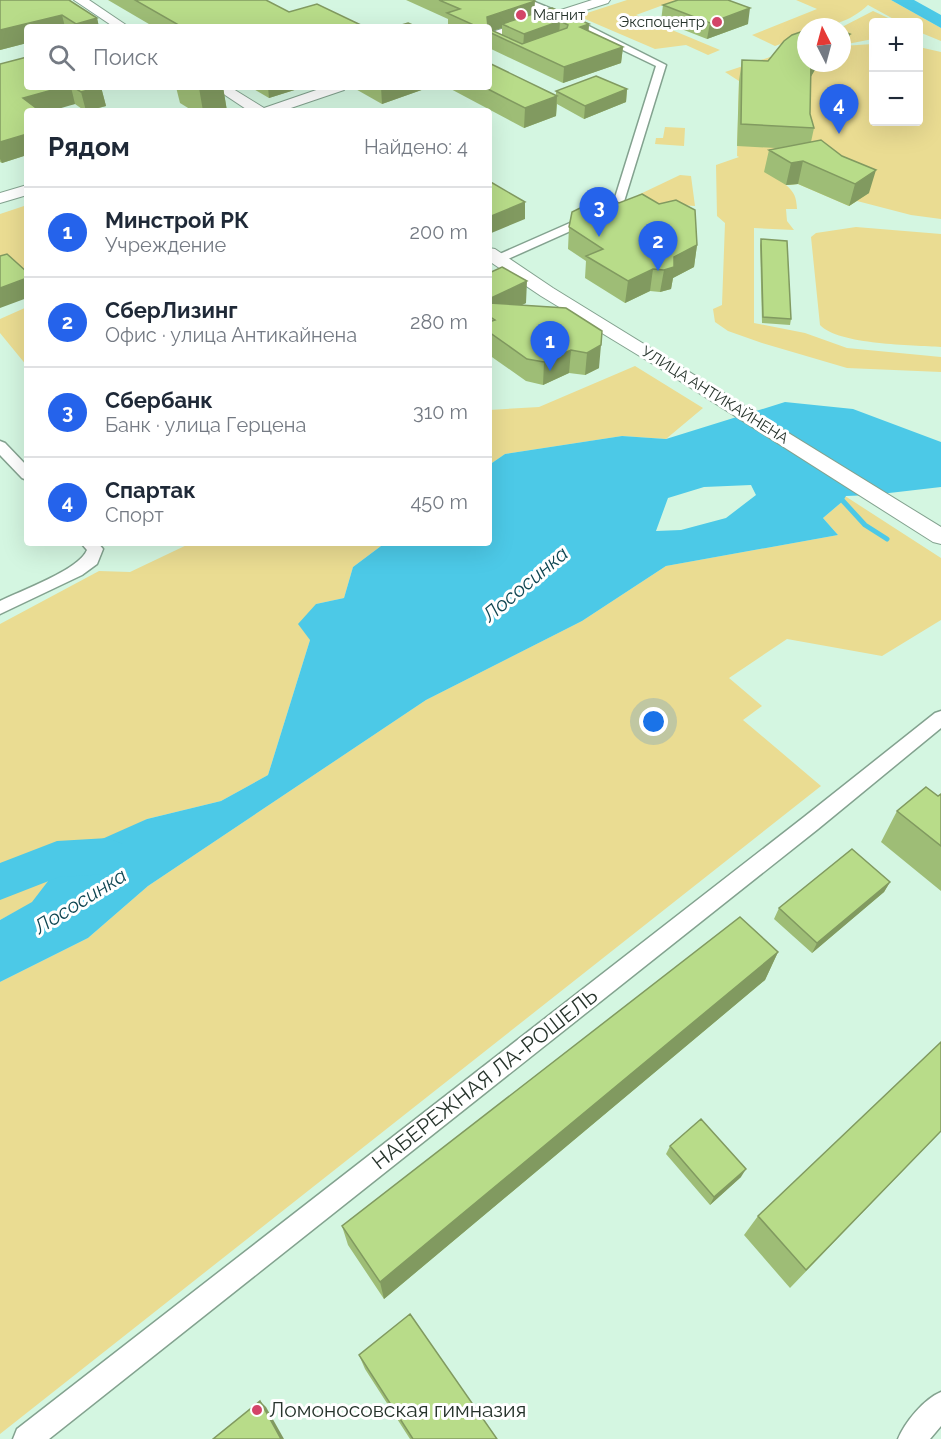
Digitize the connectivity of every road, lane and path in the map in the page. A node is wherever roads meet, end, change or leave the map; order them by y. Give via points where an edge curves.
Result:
1 (80, 0) edge
2 (523, 0) edge
3 (604, 0) edge
4 (558, 14) junction
5 (118, 24) edge
6 (492, 40) edge
7 (225, 90) edge
8 (330, 90) edge
9 (254, 108) edge
10 (277, 108) edge
11 (24, 191) edge
12 (0, 198) edge
13 (494, 256) edge
14 (0, 446) edge
15 (24, 472) edge
16 (941, 537) edge
17 (92, 546) edge
18 (0, 608) edge
19 (941, 718) edge
20 (941, 1406) edge
21 (27, 1439) edge
22 (912, 1439) edge

1 - 5 main road
2 - 4 street
3 - 4 main road
4 - 6 main road
4 - 13 street via 661,65 618,206
7 - 9 main road
8 - 10 main road
11 - 12 main road
13 - 16 main road, УЛИЦА АНТИКАЙНЕНА
14 - 15 street
17 - 18 street via 91,560 76,571
19 - 21 street, НАБЕРЕЖНАЯ ЛА-РОШЕЛЬ
20 - 22 street

